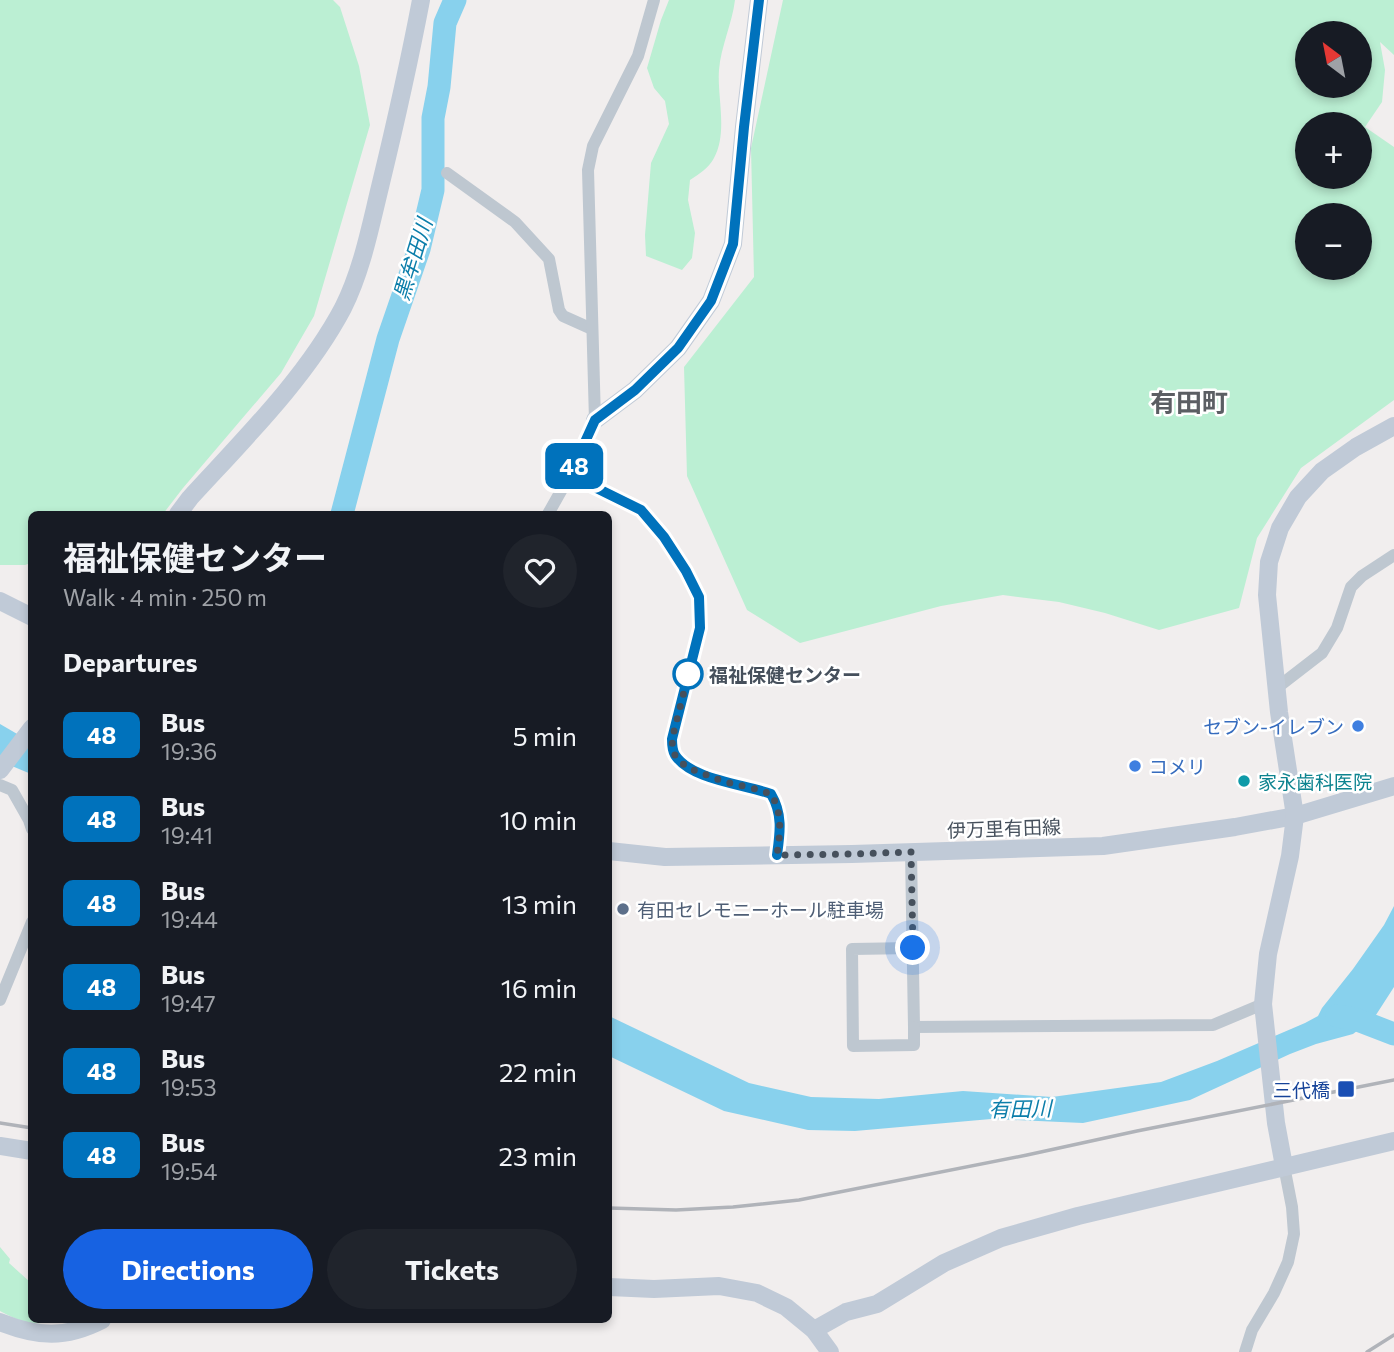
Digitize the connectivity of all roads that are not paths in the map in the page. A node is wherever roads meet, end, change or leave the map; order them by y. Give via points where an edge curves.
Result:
1 (421, 0) edge
2 (654, 0) edge
3 (759, 0) edge
4 (447, 173) dead end
5 (592, 329) junction
6 (595, 420) junction
7 (1394, 425) edge
8 (570, 475) junction
9 (180, 511) edge
10 (550, 511) edge
11 (1394, 555) edge
12 (0, 601) edge
13 (28, 615) edge
14 (1278, 687) junction
15 (28, 733) edge
16 (0, 770) edge
17 (0, 785) edge
18 (1394, 786) edge
19 (1295, 817) junction
20 (28, 818) edge
21 (612, 851) edge
22 (911, 852) junction
23 (777, 855) junction
24 (28, 932) edge
25 (913, 948) junction
26 (0, 1000) edge
27 (1264, 1012) junction
28 (914, 1027) junction
29 (1394, 1141) edge
30 (0, 1146) edge
31 (28, 1150) edge
32 (1284, 1166) junction
33 (612, 1287) edge
34 (0, 1322) edge
35 (96, 1323) edge
36 (814, 1329) junction
37 (830, 1352) edge
38 (1245, 1352) edge

1 - 9 street via 364,256 344,307 272,408
2 - 5 street via 638,56 590,158
3 - 6 street via 733,244 711,301 678,348 635,390
4 - 5 street via 524,231 550,259 563,316
5 - 6 street
6 - 8 street
7 - 14 street via 1322,471 1298,497 1280,528 1269,562 1267,596
8 - 10 street
8 - 23 street via 641,510 686,571 699,597 700,628 672,739 673,753 686,767 771,794 779,812
11 - 14 street via 1351,587 1322,653
12 - 13 street
14 - 19 street
15 - 16 street
17 - 20 street via 12,790
18 - 19 street, 伊万里有田線
19 - 22 street, 伊万里有田線 via 1103,846
19 - 27 street via 1268,954
21 - 23 street, 伊万里有田線 via 664,857
22 - 23 street, 伊万里有田線
22 - 25 street
24 - 26 street
25 - 28 street
25 - 28 street via 852,949 853,1046 914,1045
27 - 28 street via 1213,1025
27 - 32 street
29 - 32 street
30 - 31 street
32 - 36 street via 1001,1238 944,1263 877,1304 846,1311
32 - 38 street via 1292,1207 1292,1244 1288,1262
33 - 36 street via 719,1286 757,1293 786,1307
34 - 35 street via 54,1334
36 - 37 street

